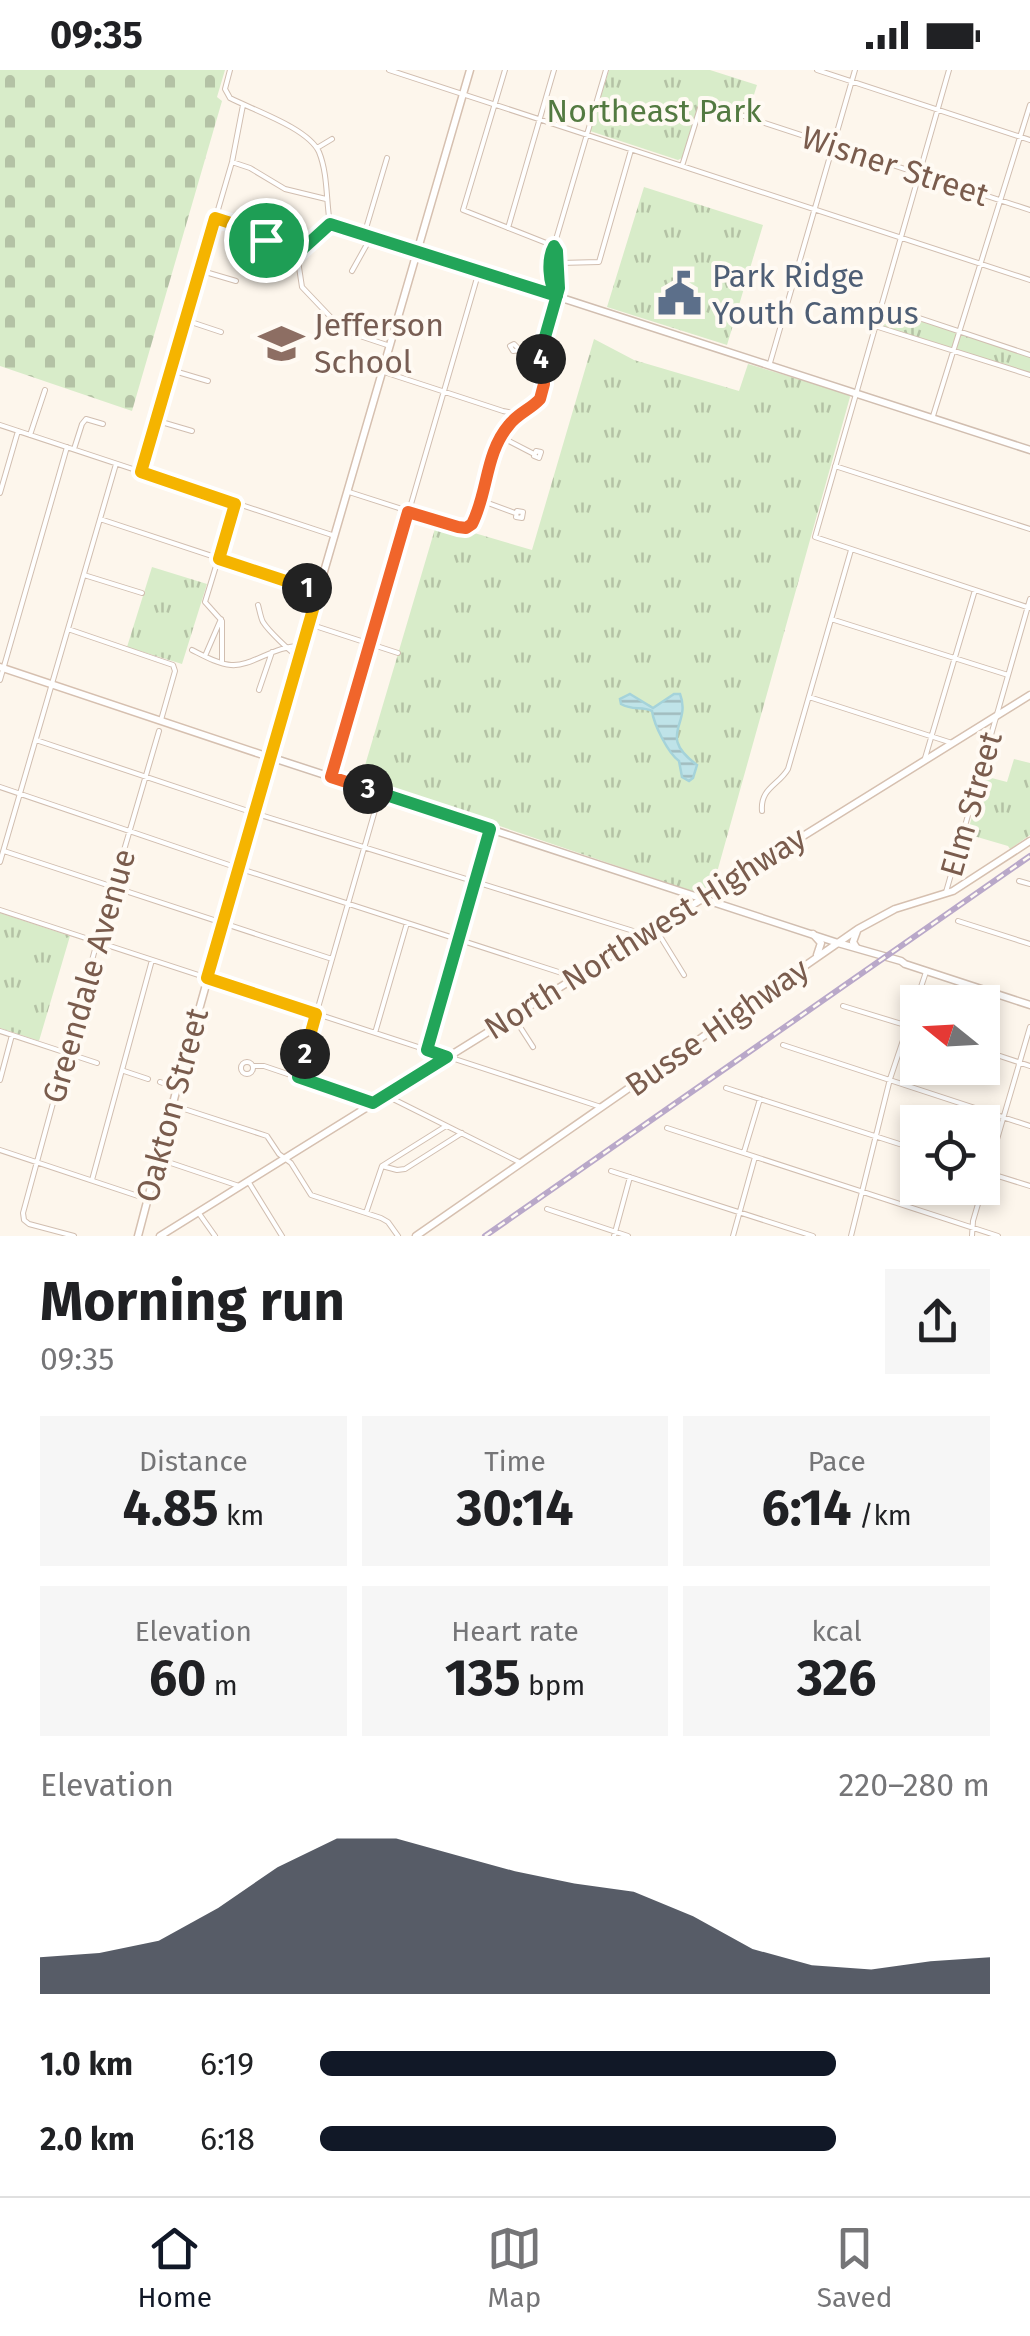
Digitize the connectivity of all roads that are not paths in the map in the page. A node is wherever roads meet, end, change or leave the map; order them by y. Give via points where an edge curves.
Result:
1 (230, 70) edge
2 (389, 70) edge
3 (470, 70) edge
4 (505, 70) edge
5 (554, 70) edge
6 (606, 70) edge
7 (818, 70) edge
8 (855, 70) edge
9 (949, 70) edge
10 (852, 81) junction
11 (463, 94) junction
12 (243, 105) junction
13 (495, 105) junction
14 (1030, 105) edge
15 (938, 110) junction
16 (540, 120) junction
17 (585, 134) junction
18 (1020, 136) junction
19 (332, 139) dead end
20 (1030, 140) edge
21 (834, 145) junction
22 (317, 148) junction
23 (631, 150) junction
24 (387, 158) dead end
25 (232, 162) junction
26 (682, 166) junction
27 (919, 173) junction
28 (326, 199) junction
29 (1000, 200) junction
30 (814, 209) junction
31 (1030, 210) edge
32 (215, 218) junction
33 (330, 224) junction
34 (508, 228) junction
35 (364, 235) junction
36 (371, 237) junction
37 (900, 238) junction
38 (554, 246) junction
39 (417, 251) junction
40 (297, 254) junction
41 (550, 263) junction
42 (558, 263) junction
43 (979, 264) junction
44 (200, 270) junction
45 (352, 271) dead end
46 (479, 271) junction
47 (1030, 280) edge
48 (236, 281) dead end
49 (557, 296) junction
50 (881, 305) junction
51 (186, 320) junction
52 (875, 326) junction
53 (959, 331) junction
54 (222, 332) dead end
55 (390, 346) junction
56 (520, 350) dead end
57 (953, 350) junction
58 (1030, 355) edge
59 (541, 356) junction
60 (769, 365) junction
61 (171, 370) junction
62 (382, 372) junction
63 (1030, 375) edge
64 (208, 381) dead end
65 (45, 390) dead end
66 (443, 391) junction
67 (855, 393) junction
68 (503, 411) junction
69 (522, 413) junction
70 (932, 418) junction
71 (156, 420) junction
72 (103, 424) dead end
73 (0, 425) edge
74 (508, 425) junction
75 (18, 431) junction
76 (192, 432) dead end
77 (30, 434) junction
78 (501, 437) junction
79 (67, 447) junction
80 (74, 449) junction
81 (1030, 450) edge
82 (534, 454) dead end
83 (116, 464) junction
84 (834, 466) junction
85 (141, 472) junction
86 (0, 492) edge
87 (347, 492) junction
88 (480, 500) junction
89 (235, 504) junction
90 (408, 512) junction
91 (515, 513) dead end
92 (100, 519) junction
93 (1030, 529) edge
94 (334, 536) junction
95 (851, 550) junction
96 (219, 559) junction
97 (84, 574) junction
98 (975, 590) junction
99 (318, 592) junction
100 (142, 593) dead end
101 (1030, 599) edge
102 (258, 605) dead end
103 (1029, 608) edge
104 (222, 618) junction
105 (832, 618) junction
106 (309, 624) junction
107 (68, 629) junction
108 (370, 644) junction
109 (302, 646) junction
110 (286, 648) junction
111 (192, 650) dead end
112 (272, 650) junction
113 (398, 653) dead end
114 (206, 656) junction
115 (299, 656) junction
116 (954, 658) junction
117 (222, 663) junction
118 (2, 668) edge
119 (1008, 675) junction
120 (0, 680) edge
121 (52, 684) junction
122 (259, 690) dead end
123 (1030, 695) edge
124 (809, 697) junction
125 (996, 716) junction
126 (161, 720) junction
127 (159, 732) dead end
128 (931, 736) junction
129 (36, 740) junction
130 (952, 743) junction
131 (270, 757) junction
132 (924, 760) junction
133 (145, 776) junction
134 (331, 777) junction
135 (0, 788) edge
136 (380, 793) junction
137 (20, 794) junction
138 (762, 810) dead end
139 (254, 813) junction
140 (490, 829) junction
141 (129, 832) junction
142 (1030, 842) edge
143 (364, 847) junction
144 (4, 850) junction
145 (0, 862) edge
146 (238, 868) junction
147 (1019, 881) dead end
148 (476, 882) junction
149 (1030, 884) edge
150 (114, 886) junction
151 (945, 894) junction
152 (702, 898) junction
153 (348, 904) junction
154 (0, 910) edge
155 (958, 921) dead end
156 (222, 923) junction
157 (407, 923) junction
158 (655, 927) junction
159 (858, 929) junction
160 (643, 934) junction
161 (813, 934) junction
162 (459, 940) junction
163 (98, 942) junction
164 (838, 942) junction
165 (1030, 944) edge
166 (856, 947) junction
167 (816, 958) junction
168 (332, 959) junction
169 (152, 960) junction
170 (906, 964) junction
171 (926, 971) junction
172 (684, 975) dead end
173 (574, 977) junction
174 (207, 978) junction
175 (921, 985) edge
176 (1030, 1005) edge
177 (842, 1006) dead end
178 (316, 1014) junction
179 (513, 1016) junction
180 (900, 1024) edge
181 (1030, 1027) edge
182 (0, 1031) edge
183 (375, 1033) junction
184 (12, 1035) junction
185 (783, 1045) dead end
186 (900, 1046) edge
187 (533, 1047) dead end
188 (427, 1050) junction
189 (68, 1053) junction
190 (1000, 1056) edge
191 (447, 1057) junction
192 (97, 1062) dead end
193 (1020, 1062) junction
194 (253, 1066) dead end
195 (1030, 1066) edge
196 (122, 1071) junction
197 (298, 1077) junction
198 (148, 1079) dead end
199 (890, 1079) junction
200 (0, 1080) edge
201 (160, 1082) dead end
202 (177, 1088) junction
203 (726, 1088) dead end
204 (385, 1095) junction
205 (760, 1098) junction
206 (373, 1103) junction
207 (172, 1105) junction
208 (601, 1107) junction
209 (1004, 1117) junction
210 (446, 1126) junction
211 (1030, 1126) edge
212 (667, 1128) dead end
213 (1000, 1129) edge
214 (462, 1133) junction
215 (875, 1136) junction
216 (900, 1144) edge
217 (0, 1150) edge
218 (744, 1154) junction
219 (754, 1157) junction
220 (285, 1158) junction
221 (158, 1159) junction
222 (38, 1162) junction
223 (522, 1163) junction
224 (382, 1166) junction
225 (612, 1171) dead end
226 (630, 1177) junction
227 (1000, 1177) edge
228 (92, 1180) junction
229 (248, 1181) junction
230 (240, 1186) junction
231 (1030, 1186) edge
232 (861, 1192) junction
233 (147, 1199) junction
234 (978, 1205) edge
235 (548, 1210) dead end
236 (198, 1212) junction
237 (739, 1212) junction
238 (366, 1213) junction
239 (973, 1228) junction
240 (614, 1234) edge
241 (139, 1235) edge
242 (74, 1236) edge
243 (160, 1236) edge
244 (215, 1236) edge
245 (282, 1236) edge
246 (398, 1236) edge
247 (416, 1236) edge
248 (628, 1236) edge
249 (733, 1236) edge
250 (813, 1236) edge
251 (851, 1236) edge
252 (972, 1236) edge
253 (998, 1236) edge

1 - 12 street via 226,93
2 - 11 street
3 - 11 main road, Oakton Street
4 - 13 street
5 - 16 street
6 - 17 street
7 - 10 street
8 - 10 street
9 - 15 street
10 - 15 street
10 - 21 street
11 - 13 street
11 - 39 main road, Oakton Street
12 - 22 street
12 - 25 street
13 - 16 street
13 - 34 street via 463,210
14 - 18 street
15 - 18 street
15 - 27 street
16 - 17 street
16 - 34 street
17 - 23 street
17 - 38 street
18 - 20 street
18 - 29 street
19 - 22 street
21 - 26 street, Wisner Street via 703,104
21 - 27 street, Wisner Street
21 - 30 street
22 - 28 street
23 - 26 street
23 - 42 street via 599,262
24 - 35 street
25 - 28 street via 276,186
25 - 32 street
26 - 30 street
27 - 29 street, Wisner Street
27 - 37 street
28 - 33 street
29 - 31 street, Wisner Street
29 - 43 street
30 - 37 street
30 - 60 street
32 - 40 street
32 - 44 street
33 - 35 street
33 - 40 street
34 - 38 street
35 - 36 street
36 - 39 street
36 - 45 street
37 - 43 street
37 - 50 street
38 - 41 street
38 - 42 street
39 - 46 main road
39 - 55 main road, Oakton Street
40 - 55 street via 302,287 345,330
41 - 42 street
41 - 49 street
42 - 49 street
43 - 47 street
43 - 53 street
44 - 48 street
44 - 51 street
46 - 49 main road
46 - 66 street
49 - 59 street
49 - 60 main road
50 - 52 street
50 - 53 street
51 - 54 street
51 - 61 street
52 - 57 street
52 - 67 street
53 - 57 street
53 - 58 street
55 - 62 main road, Oakton Street
56 - 59 street
57 - 63 street
57 - 70 street
59 - 69 street via 542,395
60 - 67 main road
61 - 64 street
61 - 71 street
62 - 66 street
62 - 87 main road, Oakton Street
65 - 77 street
66 - 68 street
66 - 90 street
67 - 70 main road
67 - 84 street
68 - 69 street
68 - 74 street
69 - 74 street
70 - 81 main road
71 - 76 street
71 - 85 street
72 - 80 street via 86,419
73 - 75 street
74 - 78 street
75 - 77 street
75 - 86 street
77 - 79 street
78 - 82 street
78 - 88 street
79 - 80 street
79 - 118 street
80 - 83 street
83 - 85 street
83 - 92 street
84 - 93 street
84 - 95 street via 815,536
85 - 89 street
87 - 90 street
87 - 94 main road, Oakton Street
88 - 90 street via 470,526
88 - 91 street
89 - 94 street
89 - 96 street
90 - 108 street
92 - 96 street
92 - 97 street
94 - 99 main road, Oakton Street
95 - 98 street
95 - 105 street
96 - 99 street
96 - 104 street via 204,602
97 - 100 street
97 - 107 street
98 - 103 street
98 - 116 street
99 - 106 main road, Oakton Street
101 - 103 street, Elm Street
102 - 110 street
103 - 119 street, Elm Street
104 - 114 street
104 - 117 street
105 - 116 street
105 - 124 street
106 - 108 street
106 - 109 main road, Oakton Street
107 - 121 street
107 - 126 street via 174,667
108 - 113 street
108 - 134 street
109 - 110 street
109 - 115 main road, Oakton Street
110 - 112 street
110 - 115 street
111 - 114 street
112 - 117 street via 239,664
112 - 122 street
114 - 117 street
115 - 131 main road, Oakton Street
116 - 119 street
116 - 128 street
118 - 120 street
118 - 121 main road
119 - 125 street, Elm Street
121 - 126 main road
121 - 129 street
123 - 125 main road, North Northwest Highway
124 - 128 street
124 - 138 street via 786,773 762,798
125 - 130 main road, North Northwest Highway
125 - 151 street, Elm Street
126 - 131 main road
127 - 133 street, Greendale Avenue
128 - 130 street
128 - 132 street
129 - 133 street
129 - 137 street
130 - 132 main road, North Northwest Highway
131 - 134 main road
131 - 139 main road, Oakton Street
132 - 152 main road, North Northwest Highway
133 - 139 street
133 - 141 street, Greendale Avenue
134 - 136 main road
135 - 137 street
136 - 140 main road
136 - 143 street
137 - 141 street
137 - 144 street
139 - 143 street
139 - 146 main road, Oakton Street
140 - 148 street
140 - 152 main road
141 - 146 street
141 - 150 street, Greendale Avenue
142 - 151 main road, Busse Highway
143 - 148 street
143 - 153 street
144 - 145 street
144 - 150 street
146 - 153 street
146 - 156 main road, Oakton Street
147 - 149 street
148 - 160 street
148 - 162 street
150 - 156 street
150 - 163 street, Greendale Avenue
151 - 159 main road, Busse Highway
152 - 158 main road, North Northwest Highway
152 - 161 main road
153 - 157 street
153 - 168 street
154 - 163 street
155 - 165 street
156 - 168 street
156 - 174 main road, Oakton Street
157 - 162 street
157 - 183 street
158 - 160 main road, North Northwest Highway
158 - 172 street
159 - 164 main road, Busse Highway
159 - 166 main road
160 - 173 main road, North Northwest Highway
161 - 164 main road
161 - 167 main road via 821,946
162 - 173 street
162 - 188 street
163 - 169 street
163 - 189 street, Greendale Avenue
164 - 166 main road
164 - 167 main road, Busse Highway
164 - 170 main road
166 - 170 main road
167 - 208 main road, Busse Highway
168 - 178 street
169 - 174 street
169 - 196 street
170 - 171 main road
171 - 175 street
171 - 176 main road
173 - 179 main road, North Northwest Highway
174 - 178 street
174 - 202 main road, Oakton Street
177 - 180 street
178 - 183 street
178 - 197 street
179 - 187 street
179 - 191 main road, North Northwest Highway
181 - 193 street
182 - 184 street
183 - 188 street
184 - 189 street
184 - 200 street
185 - 199 street
186 - 199 street
188 - 191 street
189 - 192 street
189 - 222 street, Greendale Avenue
190 - 193 street
191 - 204 main road, North Northwest Highway
191 - 208 street
193 - 195 street
193 - 209 street
194 - 197 street
196 - 198 street
196 - 228 street
197 - 206 street
199 - 209 street
199 - 215 street
201 - 202 street
202 - 207 main road, Oakton Street
203 - 205 street
204 - 206 main road, North Northwest Highway
204 - 210 street
205 - 215 street
205 - 218 street
206 - 220 main road, North Northwest Highway
207 - 220 street via 267,1136
207 - 221 main road, Oakton Street
208 - 223 main road, Busse Highway
209 - 211 street
209 - 213 street
210 - 214 street
210 - 224 street
212 - 218 street
214 - 223 street
214 - 224 street via 405,1168
215 - 216 street
215 - 232 street
217 - 222 street
218 - 219 street
219 - 232 street
219 - 237 street
220 - 229 main road, North Northwest Highway
220 - 238 street via 311,1195
221 - 230 street
221 - 233 main road, Oakton Street
222 - 228 street
222 - 242 street, Greendale Avenue via 24,1220
223 - 247 main road, Busse Highway
224 - 238 street
225 - 226 street
226 - 237 street
226 - 240 street
227 - 231 street
228 - 233 street
229 - 230 main road, North Northwest Highway
229 - 245 street
230 - 236 main road, North Northwest Highway
232 - 239 street
232 - 251 street
233 - 241 main road, Oakton Street
234 - 239 street
235 - 240 street
236 - 243 main road, North Northwest Highway
236 - 244 street
237 - 249 street
237 - 250 street
238 - 246 street via 385,1220
239 - 252 street
239 - 253 street
240 - 248 street

